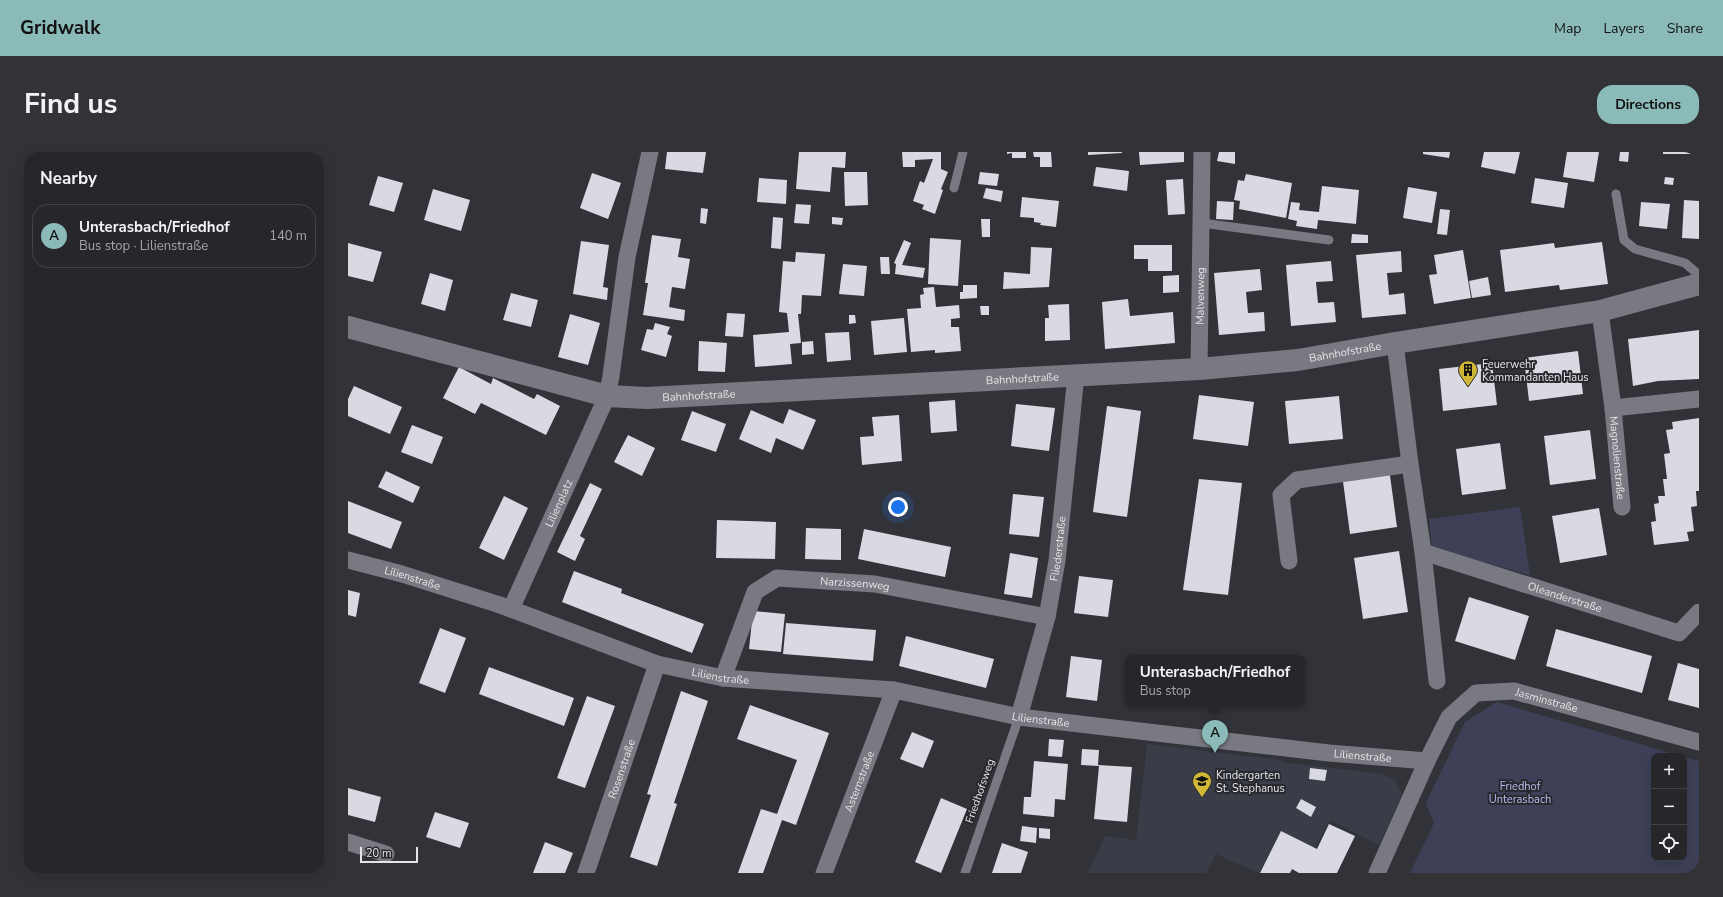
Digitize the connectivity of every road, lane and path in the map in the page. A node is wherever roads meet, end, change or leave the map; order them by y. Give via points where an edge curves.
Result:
1 (650, 152) edge
2 (963, 152) edge
3 (1202, 152) edge
4 (954, 188) dead end
5 (1616, 194) dead end
6 (1202, 223) junction
7 (1329, 240) dead end
8 (1699, 275) edge
9 (1699, 284) edge
10 (1600, 311) junction
11 (348, 327) edge
12 (1395, 343) junction
13 (1200, 369) junction
14 (1076, 375) junction
15 (607, 396) junction
16 (1699, 399) edge
17 (1613, 408) junction
18 (1410, 464) junction
19 (1622, 507) dead end
20 (1423, 552) junction
21 (348, 560) edge
22 (1289, 561) dead end
23 (505, 607) junction
24 (1699, 612) edge
25 (1047, 617) junction
26 (657, 664) junction
27 (723, 678) junction
28 (1437, 681) dead end
29 (894, 690) junction
30 (1019, 717) junction
31 (1699, 742) edge
32 (1427, 761) junction
33 (348, 842) edge
34 (386, 854) dead end
35 (586, 873) edge
36 (824, 873) edge
37 (965, 873) edge
38 (1377, 873) edge

1 - 15 street, Lilienplatz via 628,257
2 - 4 lane
3 - 6 street, Malvenweg
5 - 8 lane via 1624,240 1635,249 1684,263
6 - 7 lane
6 - 13 street, Malvenweg
9 - 10 street, Bahnhofstraße
10 - 12 street, Bahnhofstraße
10 - 17 street, Magnolienstraße
11 - 15 street, Bahnhofstraße
12 - 13 street, Bahnhofstraße via 1298,360
12 - 18 street
13 - 14 street, Bahnhofstraße
14 - 15 street, Bahnhofstraße via 647,398
14 - 25 street, Fliederstraße via 1057,561
15 - 23 street, Lilienplatz
16 - 17 street, Magnolienstraße
17 - 19 street, Magnolienstraße
18 - 20 street
18 - 22 street via 1296,480 1281,495
20 - 24 street, Oleanderstraße via 1679,633
20 - 28 street
21 - 23 street, Lilienstraße via 402,574
23 - 26 street
25 - 27 street, Narzissenweg via 875,584 777,578 755,592
25 - 30 street, Fliederstraße
26 - 27 street, Lilienstraße
26 - 35 street, Rosenstraße
27 - 29 street, Lilienstraße
29 - 30 street, Lilienstraße
29 - 36 street, Asternstraße
30 - 32 street, Lilienstraße via 1329,753
30 - 37 lane, Friedhofsweg
31 - 32 street, Jasminstraße via 1514,691 1476,693 1449,717
32 - 38 street, Jasminstraße
33 - 34 street

